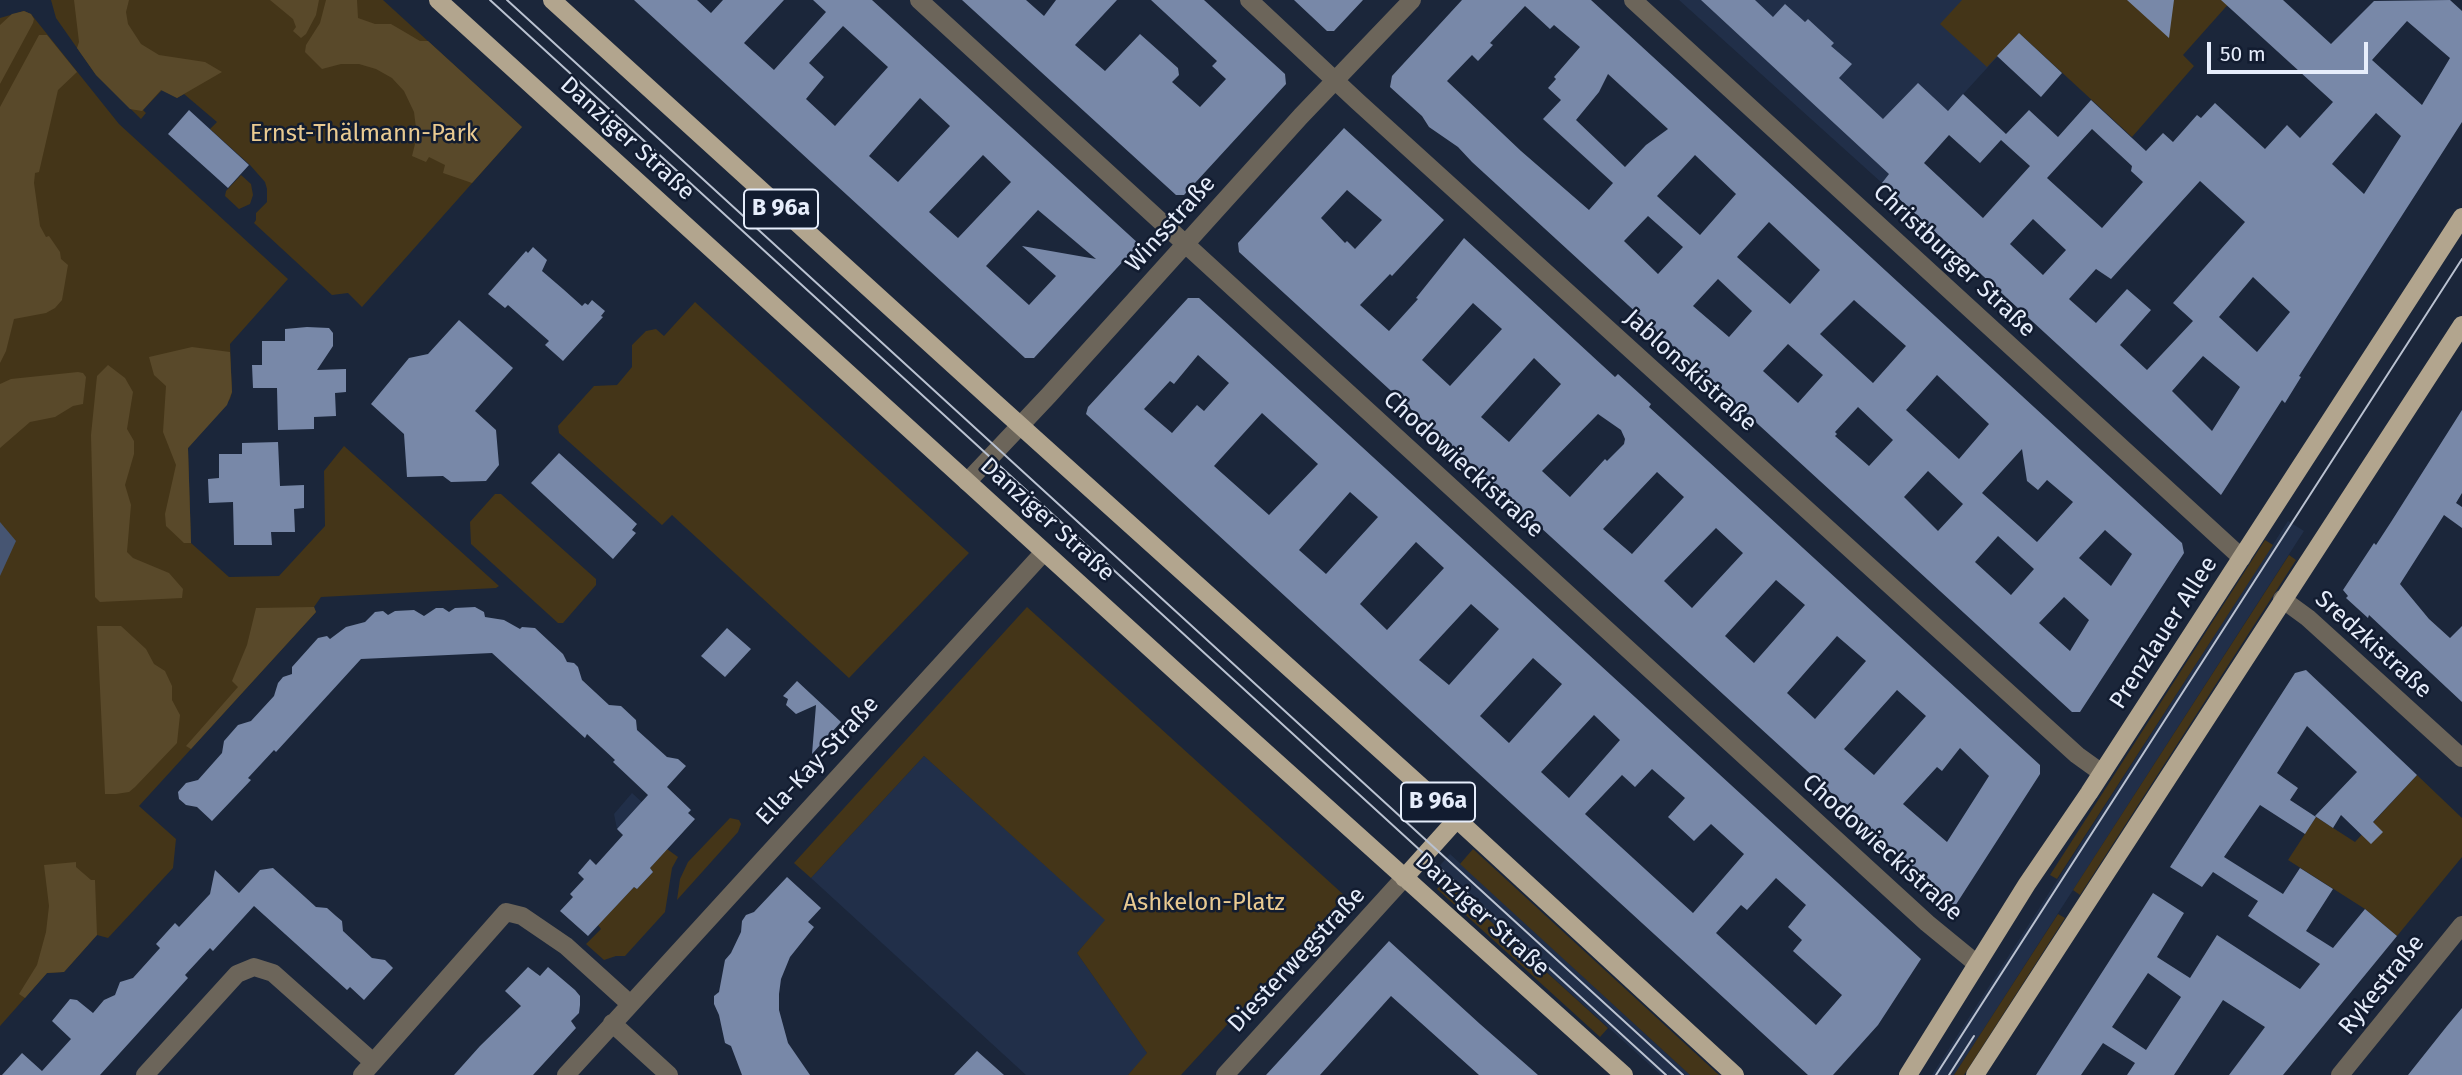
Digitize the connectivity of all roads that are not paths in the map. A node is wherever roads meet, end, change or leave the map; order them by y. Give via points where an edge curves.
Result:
1 (438, 0) edge
2 (552, 0) edge
3 (919, 0) edge
4 (1249, 0) edge
5 (1412, 0) edge
6 (1633, 0) edge
7 (1335, 81) junction
8 (2462, 217) edge
9 (1185, 244) junction
10 (2462, 325) edge
11 (1021, 426) junction
12 (967, 482) junction
13 (1044, 552) junction
14 (2242, 558) junction
15 (2282, 599) junction
16 (2462, 758) edge
17 (2102, 773) junction
18 (1457, 819) junction
19 (1404, 878) junction
20 (2462, 925) edge
21 (1977, 964) junction
22 (629, 1003) junction
23 (612, 1023) junction
24 (367, 1069) edge
25 (145, 1075) edge
26 (566, 1075) edge
27 (669, 1075) edge
28 (1224, 1075) edge
29 (1624, 1075) edge
30 (1735, 1075) edge
31 (1908, 1075) edge
32 (1975, 1075) edge
33 (2340, 1075) edge

1 - 12 main road, Danziger Straße
2 - 11 main road, B 96a
3 - 9 street, Chodowieckistraße
4 - 7 street, Jablonskistraße
5 - 7 street, Winsstraße
6 - 14 street, Christburger Straße
7 - 9 street, Winsstraße
7 - 17 street, Jablonskistraße
8 - 14 main road, Prenzlauer Allee
9 - 11 street, Winsstraße
9 - 21 street, Chodowieckistraße
10 - 15 main road
11 - 12 street, Winsstraße
11 - 18 main road, B 96a
12 - 13 main road, Danziger Straße
13 - 19 main road, Danziger Straße
13 - 22 street, Ella-Kay-Straße
14 - 17 main road, Prenzlauer Allee
15 - 16 street, Sredzkistraße
15 - 32 main road
17 - 21 main road, Prenzlauer Allee
18 - 19 main road
18 - 30 main road, B 96a
19 - 28 street, Diesterwegstraße
19 - 29 main road, Danziger Straße
20 - 33 street, Rykestraße
21 - 31 main road, Prenzlauer Allee
22 - 23 street, Ella-Kay-Straße
22 - 24 street via 566,946 522,916 506,912
23 - 26 street, Ella-Kay-Straße
23 - 27 street
24 - 25 street via 273,973 254,967 237,974

